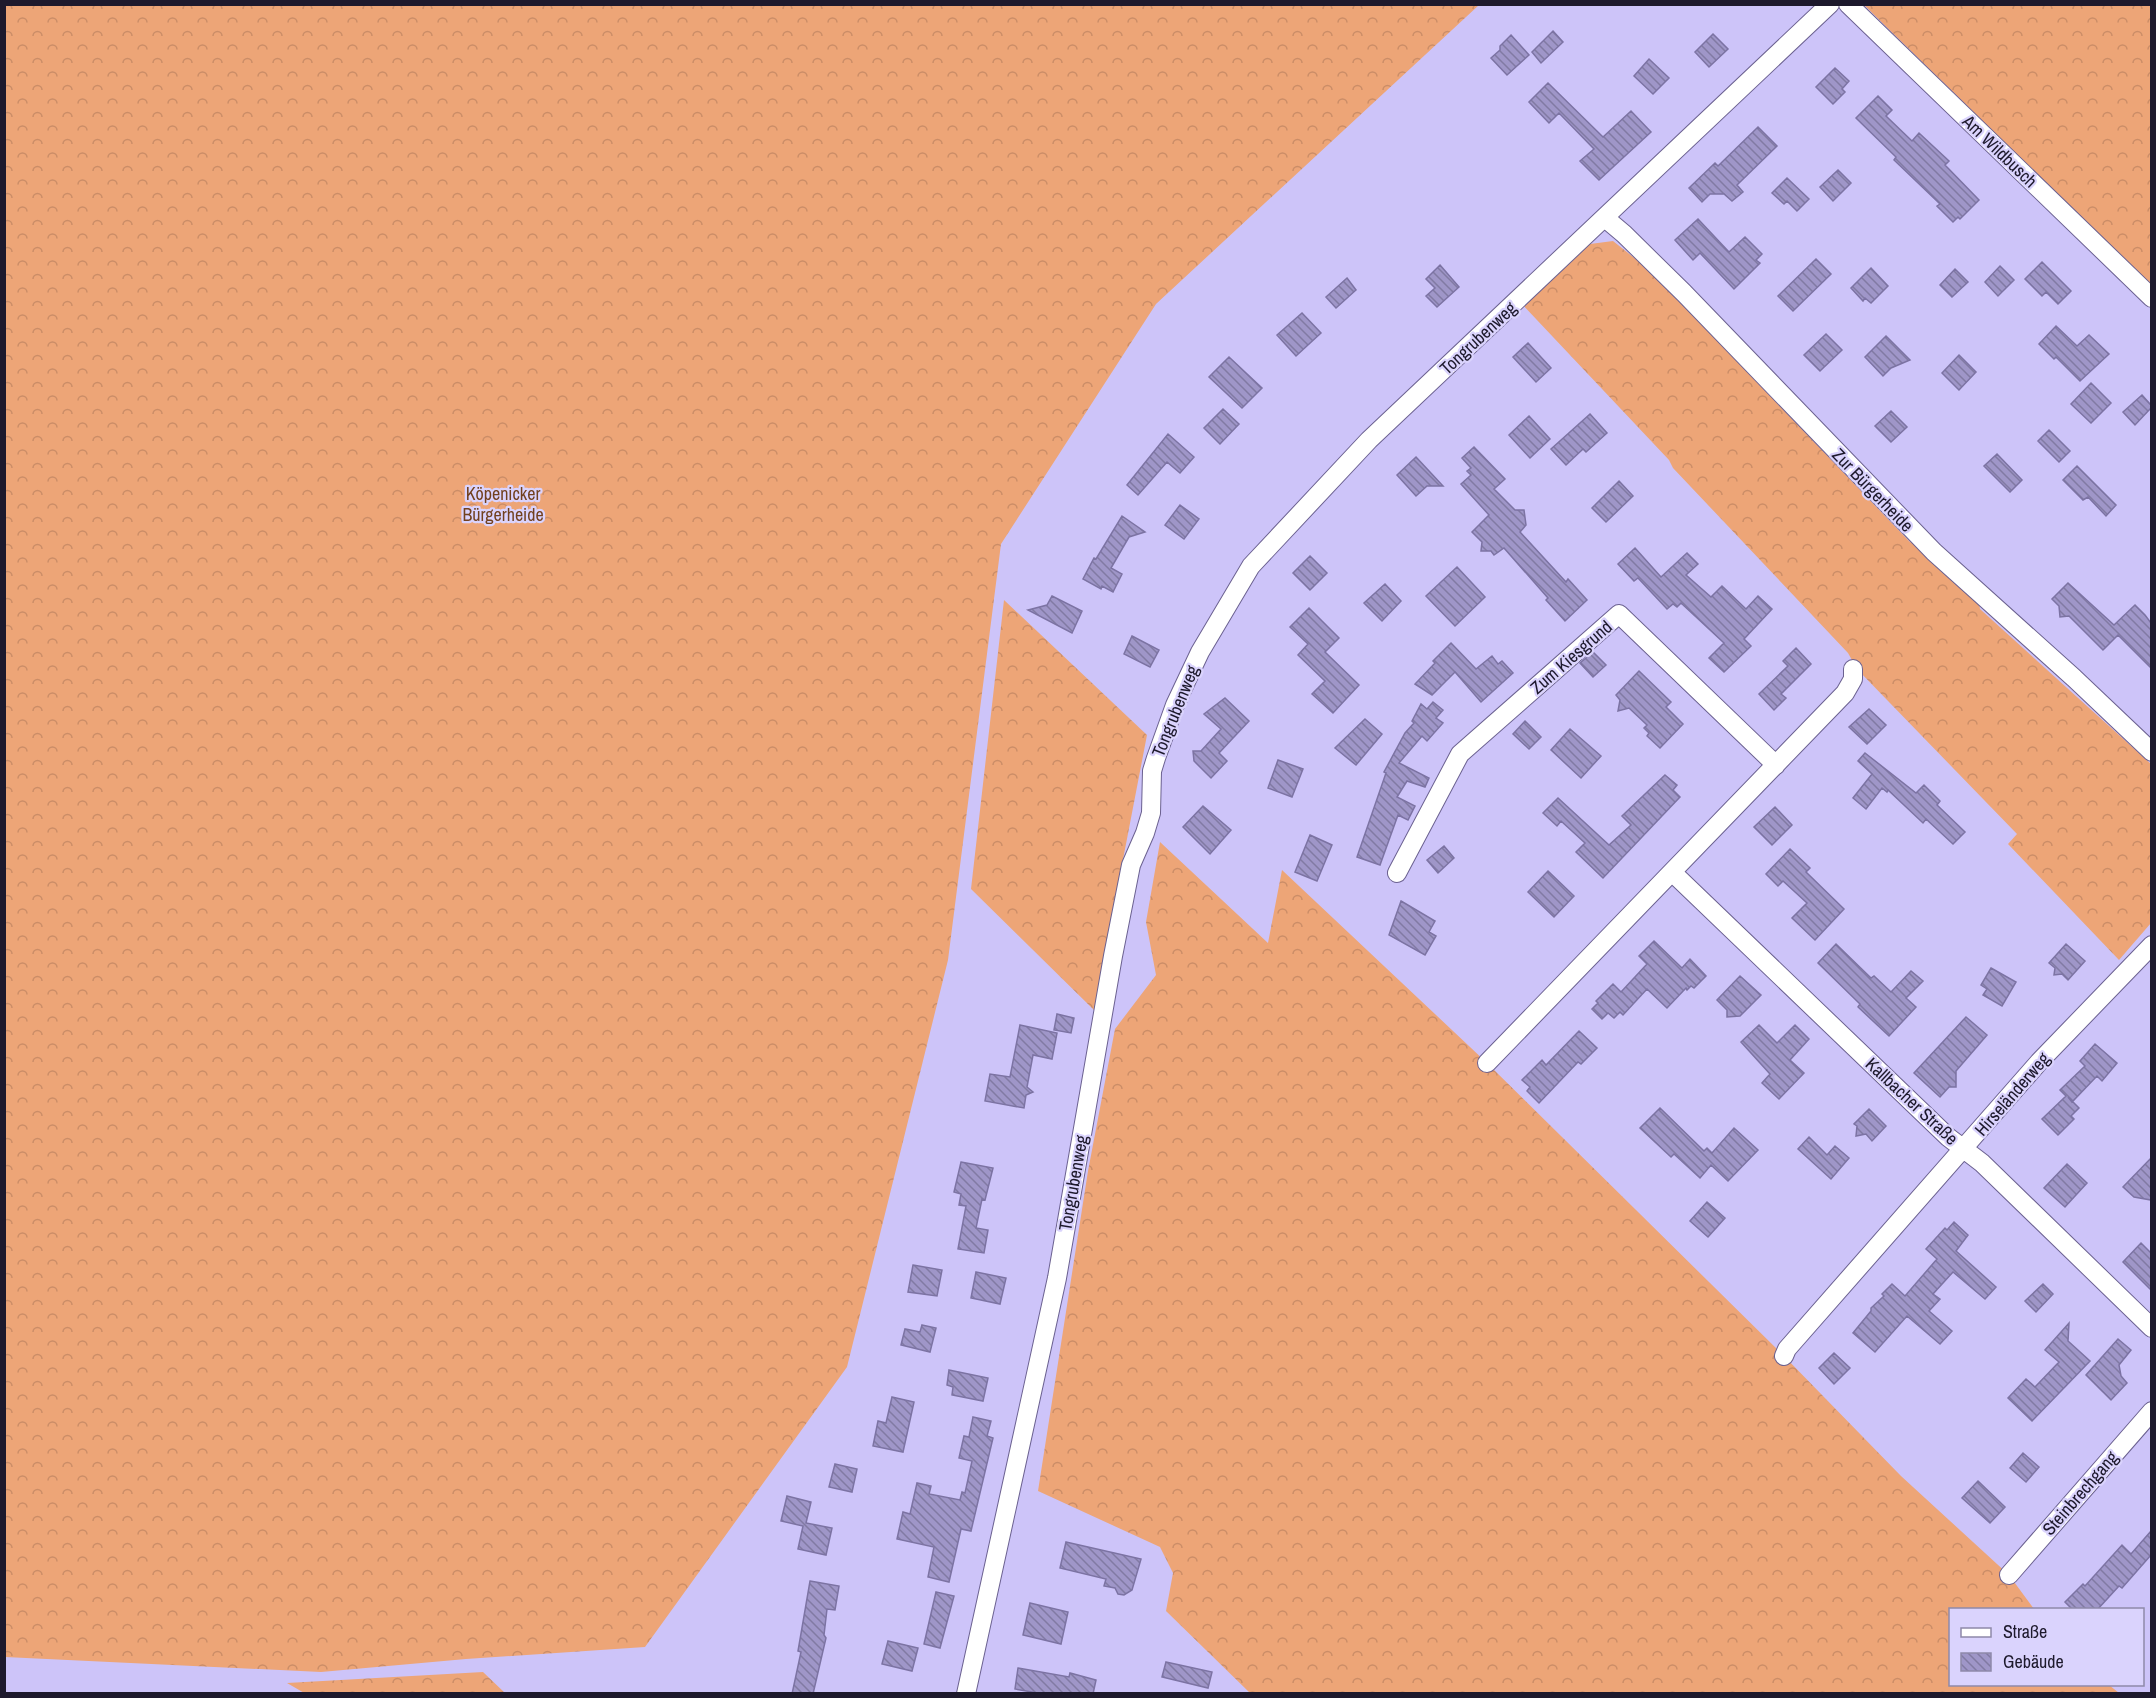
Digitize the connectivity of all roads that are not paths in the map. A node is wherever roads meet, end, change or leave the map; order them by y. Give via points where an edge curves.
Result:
1 (1830, 4) edge
2 (1848, 4) edge
3 (1605, 218) junction
4 (2151, 298) edge
5 (1853, 669) dead end
6 (2151, 752) edge
7 (1776, 765) junction
8 (1397, 873) dead end
9 (1673, 873) junction
10 (2151, 945) edge
11 (1487, 1063) dead end
12 (1964, 1149) junction
13 (2151, 1328) edge
14 (1784, 1356) dead end
15 (2151, 1411) edge
16 (2009, 1575) dead end
17 (966, 1694) edge

1 - 3 street, Tongrubenweg
2 - 4 street, Am Wildbusch
3 - 6 street, Zur Bürgerheide via 1692,300 1934,552
3 - 17 street, Tongrubenweg via 1369,440 1267,547 1219,617 1175,705 1154,765 1150,813 1131,866 1120,916 1057,1278
5 - 7 street via 1845,693
7 - 8 street, Zum Kiesgrund via 1619,614 1460,754
7 - 9 street
9 - 11 street
9 - 12 street, Kallbacher Straße
10 - 12 street, Hirseländerweg via 2039,1062
12 - 13 street, Kallbacher Straße
12 - 14 street, Hirseländerweg
15 - 16 street, Steinbrechgang

